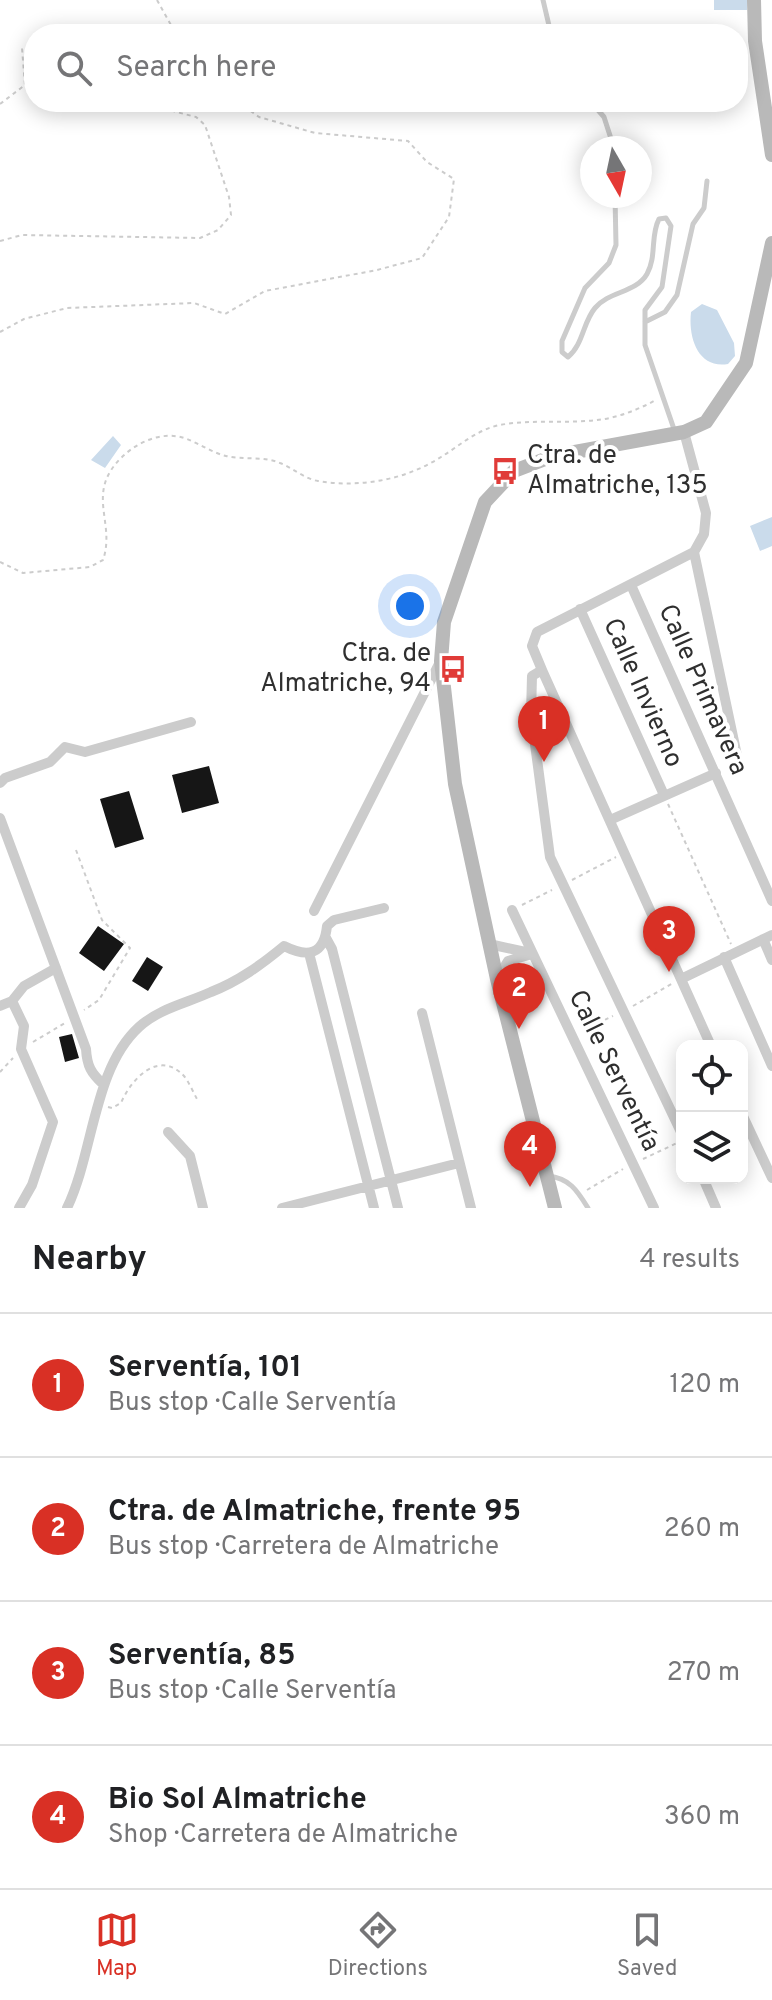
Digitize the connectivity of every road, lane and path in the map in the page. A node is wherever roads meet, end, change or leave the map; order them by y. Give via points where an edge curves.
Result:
1 (157, 0) edge
2 (543, 0) edge
3 (754, 0) edge
4 (170, 24) edge
5 (549, 24) edge
6 (22, 48) dead end
7 (24, 73) edge
8 (24, 86) edge
9 (0, 104) edge
10 (177, 112) edge
11 (252, 112) edge
12 (600, 112) edge
13 (610, 136) edge
14 (772, 155) edge
15 (707, 181) dead end
16 (615, 208) edge
17 (0, 241) edge
18 (772, 243) edge
19 (645, 322) junction
20 (0, 332) edge
21 (663, 397) junction
22 (680, 433) junction
23 (694, 552) junction
24 (0, 562) edge
25 (631, 585) junction
26 (580, 609) junction
27 (441, 661) junction
28 (542, 670) junction
29 (191, 722) dead end
30 (739, 765) dead end
31 (716, 773) junction
32 (0, 783) edge
33 (664, 795) junction
34 (0, 818) edge
35 (610, 820) junction
36 (76, 850) dead end
37 (772, 901) edge
38 (384, 908) dead end
39 (512, 910) dead end
40 (314, 911) dead end
41 (768, 937) edge
42 (326, 938) junction
43 (489, 944) junction
44 (309, 953) junction
45 (532, 954) junction
46 (730, 955) junction
47 (772, 960) edge
48 (56, 968) junction
49 (497, 979) junction
50 (681, 979) junction
51 (12, 1001) junction
52 (0, 1006) edge
53 (422, 1013) dead end
54 (74, 1017) junction
55 (708, 1040) edge
56 (21, 1049) junction
57 (772, 1066) edge
58 (0, 1072) edge
59 (103, 1084) junction
60 (197, 1099) dead end
61 (99, 1104) junction
62 (676, 1121) edge
63 (748, 1127) edge
64 (168, 1132) dead end
65 (459, 1163) junction
66 (548, 1176) junction
67 (772, 1178) edge
68 (390, 1180) junction
69 (706, 1184) edge
70 (368, 1185) junction
71 (19, 1208) edge
72 (67, 1208) edge
73 (203, 1208) edge
74 (282, 1208) edge
75 (374, 1208) edge
76 (398, 1208) edge
77 (471, 1208) edge
78 (555, 1208) edge
79 (588, 1208) edge
80 (654, 1208) edge
81 (716, 1208) edge

1 - 4 path
2 - 5 lane
3 - 14 main road
6 - 7 path
8 - 9 path
10 - 17 path via 205,125 229,197 231,215 218,230 200,238 22,235
11 - 20 path via 315,133 408,141 427,162 454,179 449,217 422,258 265,291 225,314 194,303 67,308 24,319
12 - 13 lane
15 - 19 lane via 677,295 665,312
16 - 19 lane via 616,245 609,263 585,288 562,352 568,357 576,351 592,311 604,299 645,277 654,228 666,218 671,226 662,287 645,310
18 - 22 main road via 746,363 706,422
19 - 21 lane via 645,345
21 - 22 lane
21 - 24 path via 599,420 498,425 403,476 366,483 315,481 278,461 225,456 184,437 164,435 121,457 107,476 101,501 108,545 103,560 90,567 23,573
22 - 23 street via 706,513 704,534
22 - 27 main road via 553,456 514,471 485,502 444,622
23 - 25 street
23 - 30 street
25 - 26 street
25 - 31 street, Calle Primavera
26 - 28 street via 537,632 532,646
26 - 33 street, Calle Invierno
27 - 40 street
27 - 43 main road via 455,784
28 - 35 street
28 - 62 street, Calle Serventía via 532,676 531,714 550,857
29 - 32 street via 85,752 65,747 50,762
31 - 33 street
31 - 37 street, Calle Primavera
33 - 35 street
33 - 46 path
34 - 48 street
35 - 50 street
36 - 54 path via 102,920 130,948 99,1000
38 - 42 street via 334,920
39 - 45 street, Calle Serventía
41 - 46 street
41 - 47 street
42 - 44 street
42 - 68 street
43 - 45 street
43 - 49 main road
44 - 59 street via 284,946 247,976 173,1005 140,1026 118,1053
44 - 70 street
45 - 49 street via 508,961
45 - 80 street, Calle Serventía
46 - 50 street
46 - 57 street
48 - 51 street via 24,986
48 - 54 street
49 - 66 main road
50 - 55 street
51 - 52 street
51 - 56 street via 24,1026
53 - 65 street
54 - 56 path
54 - 59 street via 87,1063
56 - 58 path
56 - 71 street via 53,1122
59 - 61 street
60 - 61 path via 183,1075 169,1067 138,1074 121,1103 112,1108
61 - 72 street
63 - 67 street
64 - 73 street via 190,1156
65 - 68 street
65 - 77 street
66 - 78 main road
66 - 79 lane via 563,1177
68 - 70 street
68 - 76 street
69 - 81 street
70 - 74 street
70 - 75 street

